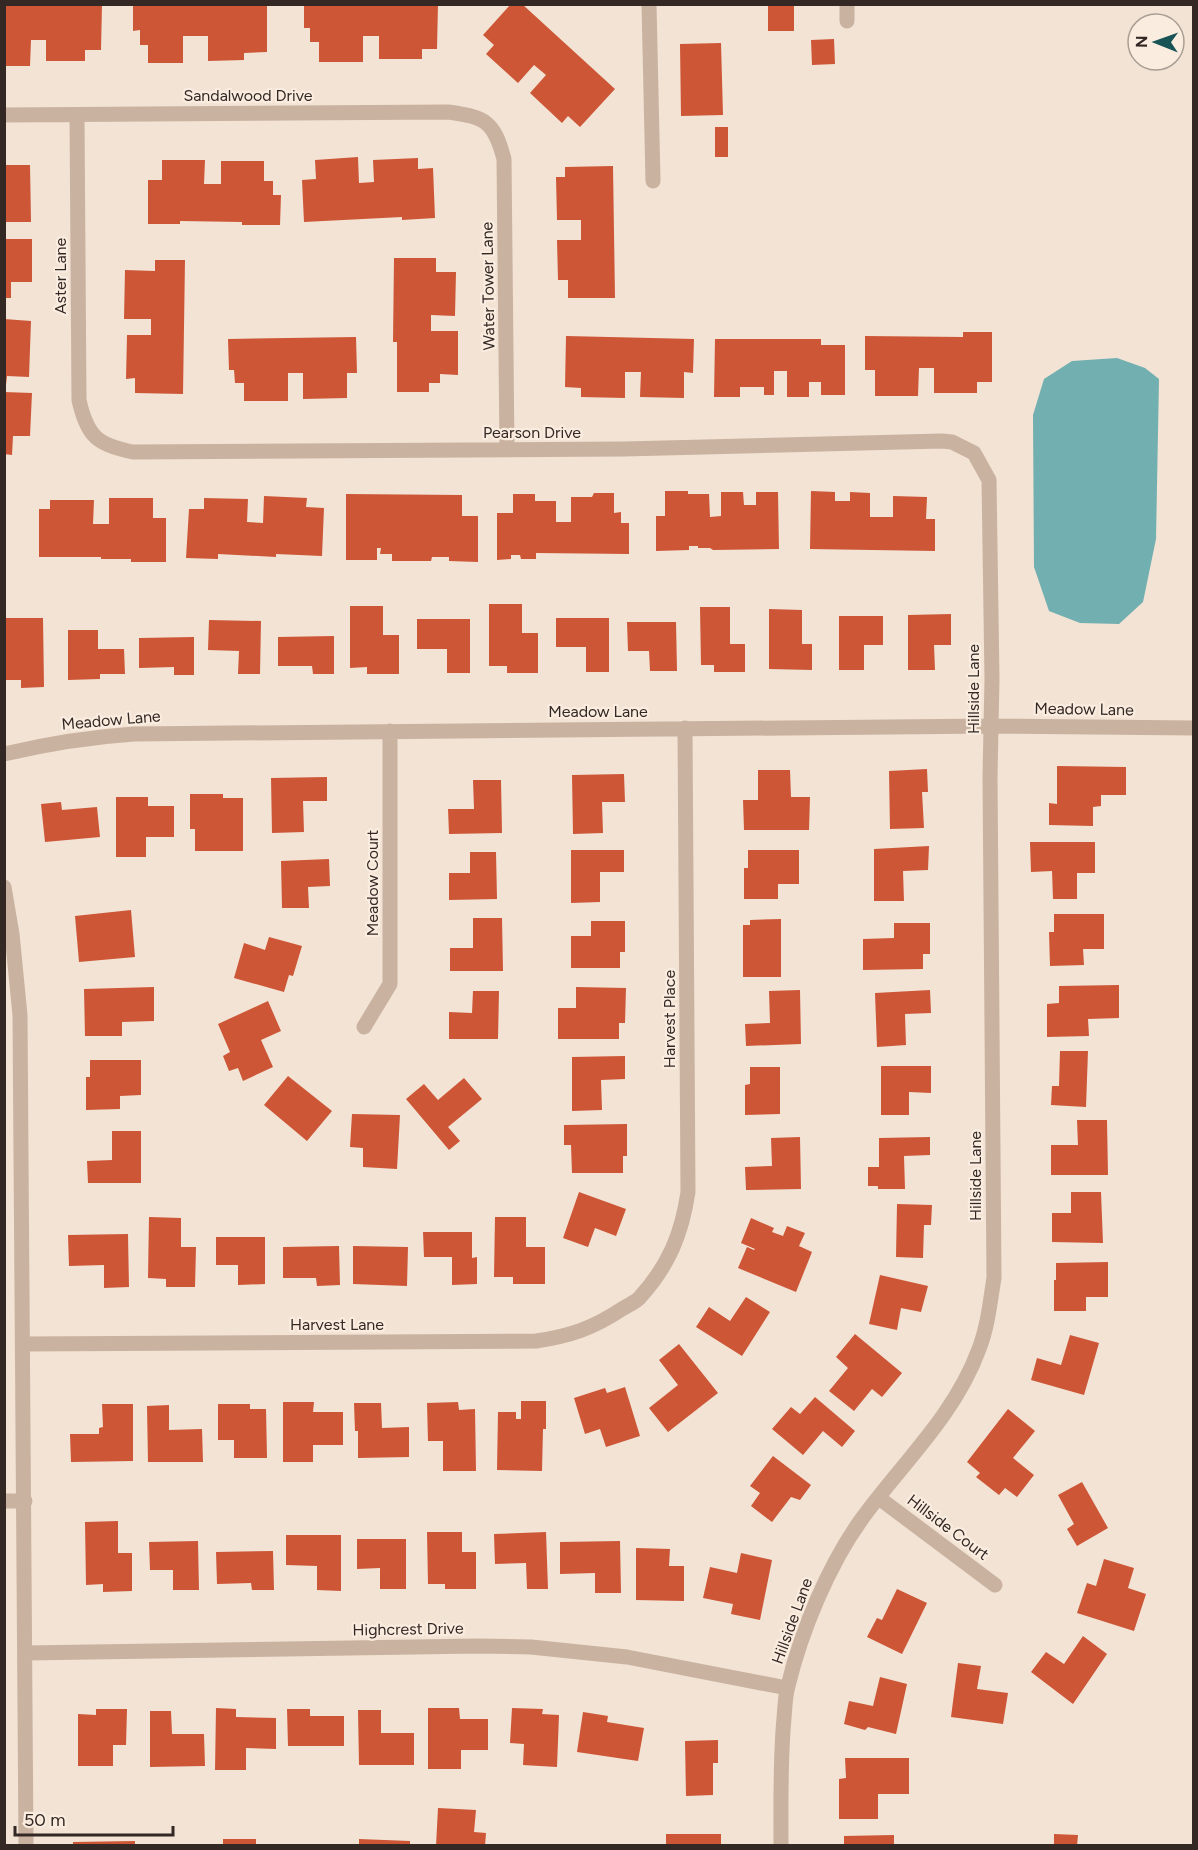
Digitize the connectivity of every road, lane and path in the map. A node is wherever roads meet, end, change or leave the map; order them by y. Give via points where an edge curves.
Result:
1 (649, 4) edge
2 (848, 4) edge
3 (847, 21) dead end
4 (4, 115) edge
5 (77, 115) junction
6 (489, 125) joint
7 (653, 181) dead end
8 (93, 435) joint
9 (507, 450) junction
10 (974, 453) joint
11 (991, 726) junction
12 (685, 728) junction
13 (1194, 728) edge
14 (390, 731) junction
15 (4, 754) edge
16 (4, 887) edge
17 (364, 1027) dead end
18 (640, 1298) joint
19 (24, 1344) junction
20 (879, 1498) junction
21 (4, 1501) edge
22 (25, 1501) junction
23 (995, 1585) dead end
24 (25, 1653) junction
25 (787, 1688) junction
26 (27, 1845) edge
27 (781, 1845) edge

1 - 7 street
2 - 3 street
4 - 5 street, Sandalwood Drive
5 - 6 street, Sandalwood Drive via 448,112 473,115
5 - 8 street, Aster Lane via 80,400
6 - 9 street, Water Tower Lane via 504,159
8 - 9 street, Pearson Drive via 105,445 133,452
9 - 10 street, Pearson Drive via 942,441
10 - 11 street, Hillside Lane via 989,480
11 - 12 street, Meadow Lane
11 - 13 street, Meadow Lane
11 - 20 street, Hillside Lane via 994,1278 980,1347 961,1390 936,1428
12 - 14 street, Meadow Lane
12 - 18 street, Harvest Place via 688,1192 678,1239
14 - 15 street, Meadow Lane via 134,734 47,744
14 - 17 street, Meadow Court via 390,984
16 - 19 street via 20,1015
18 - 19 street, Harvest Lane via 578,1333 536,1341
19 - 22 street
20 - 23 street, Hillside Court
20 - 25 street, Hillside Lane via 860,1521 820,1592
21 - 22 street
22 - 24 street
24 - 25 street, Highcrest Drive via 531,1647 627,1657
24 - 26 street
25 - 27 street, Hillside Lane via 781,1746

